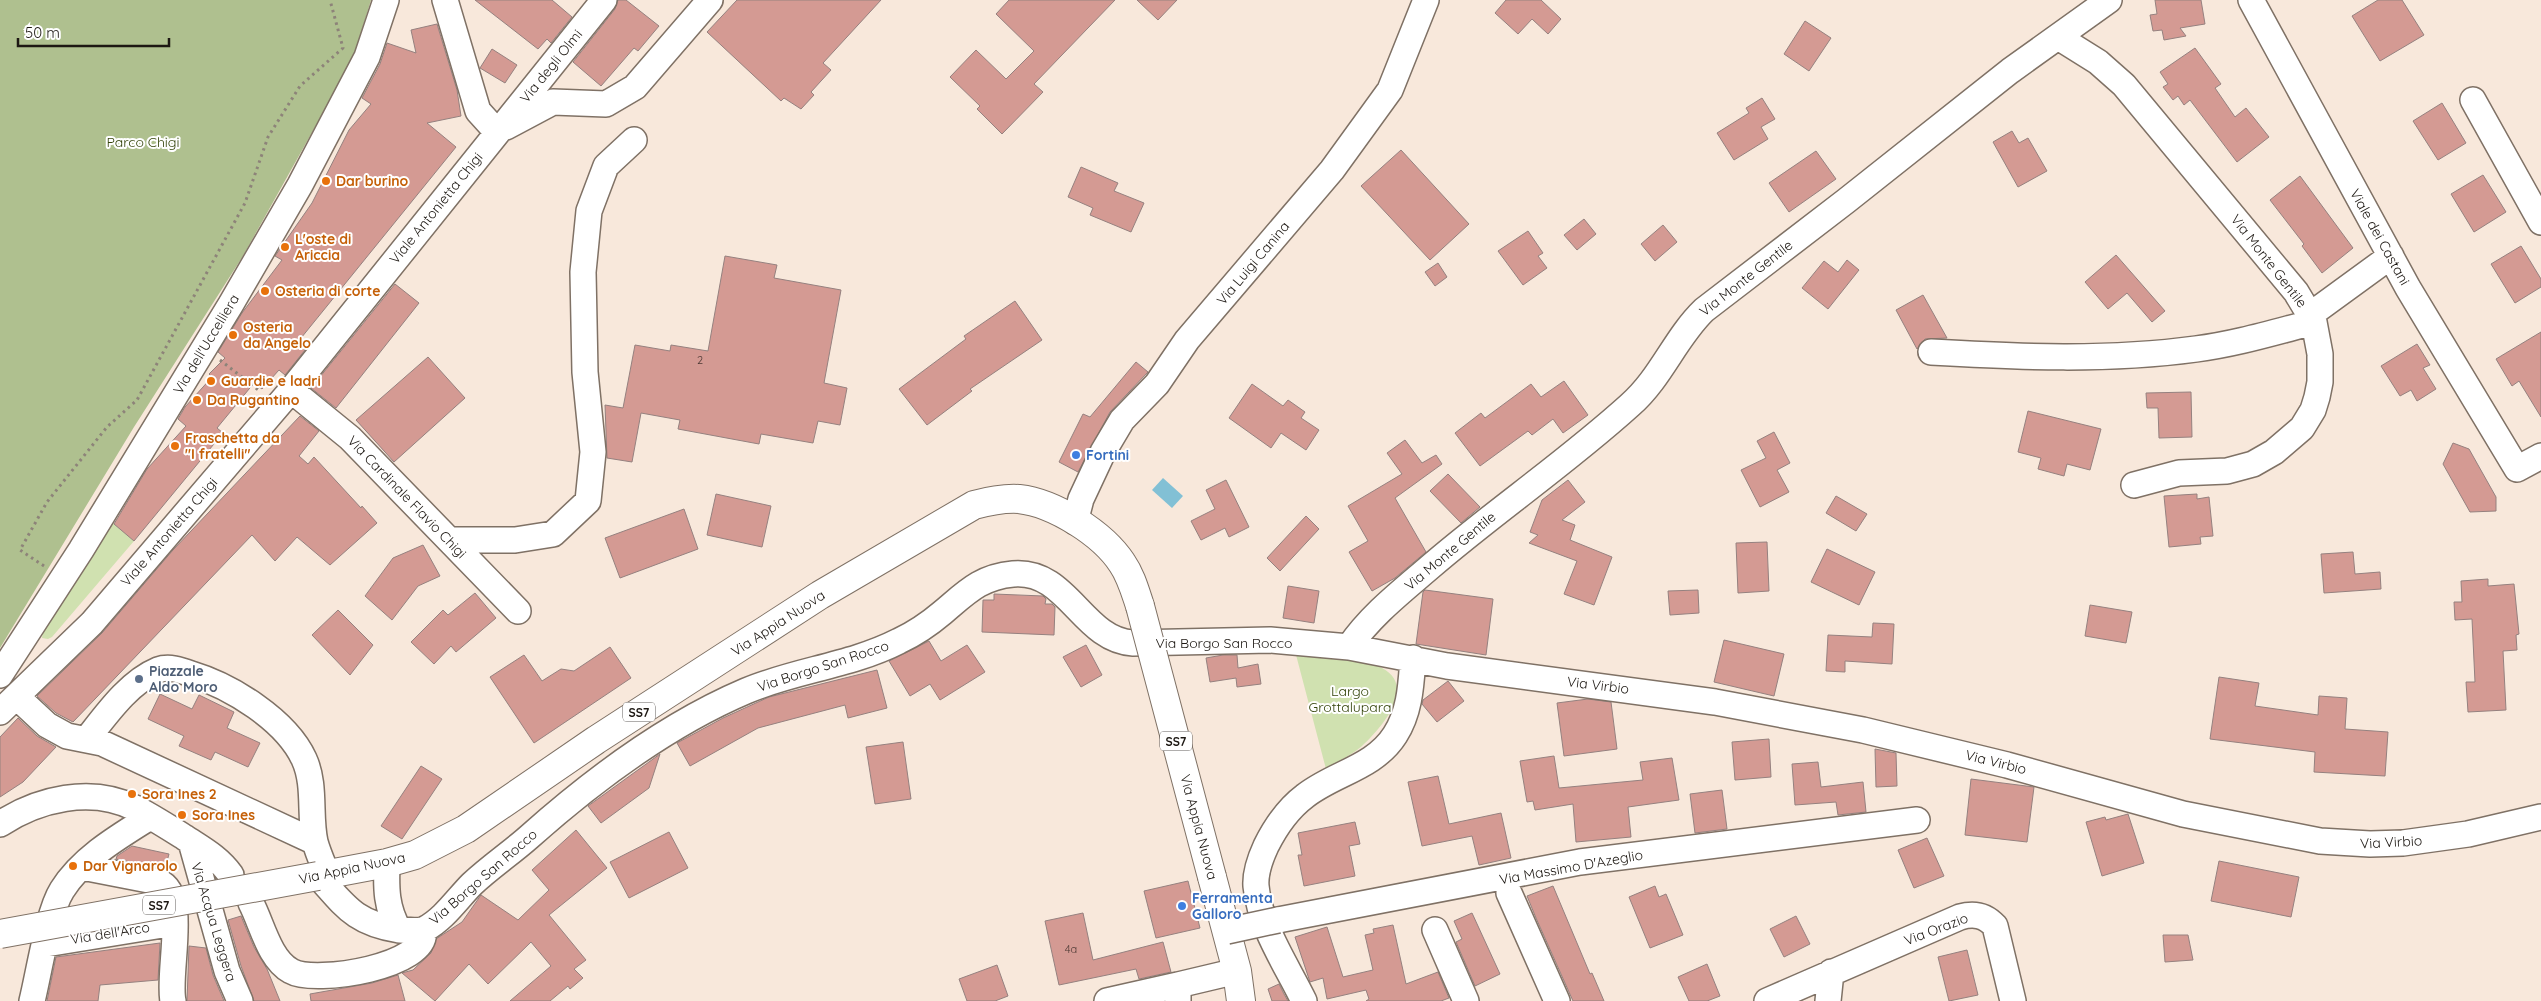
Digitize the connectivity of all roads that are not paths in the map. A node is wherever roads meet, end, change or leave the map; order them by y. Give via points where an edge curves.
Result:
1 (386, 0) edge
2 (445, 0) edge
3 (604, 0) edge
4 (710, 0) edge
5 (1426, 0) edge
6 (2109, 0) edge
7 (2251, 0) edge
8 (2058, 37) junction
9 (2473, 100) dead end
10 (497, 132) junction
11 (634, 140) dead end
12 (2541, 222) edge
13 (2391, 256) junction
14 (2312, 318) junction
15 (1931, 352) dead end
16 (284, 398) junction
17 (2541, 456) edge
18 (2134, 485) dead end
19 (1075, 522) junction
20 (449, 540) junction
21 (518, 611) dead end
22 (28, 630) junction
23 (1349, 647) junction
24 (62, 652) junction
25 (1412, 658) junction
26 (0, 675) edge
27 (8, 705) edge
28 (87, 739) junction
29 (150, 817) junction
30 (2541, 817) edge
31 (1917, 820) dead end
32 (0, 824) edge
33 (191, 842) junction
34 (315, 842) junction
35 (387, 863) junction
36 (82, 867) junction
37 (231, 875) dead end
38 (322, 875) junction
39 (1509, 893) dead end
40 (251, 902) dead end
41 (175, 923) junction
42 (411, 930) junction
43 (1435, 930) dead end
44 (1227, 931) junction
45 (0, 934) edge
46 (46, 944) junction
47 (1237, 972) junction
48 (1831, 972) junction
49 (1178, 993) edge
50 (172, 1000) edge
51 (32, 1001) edge
52 (240, 1001) edge
53 (1107, 1001) edge
54 (1241, 1001) edge
55 (1304, 1001) edge
56 (1466, 1001) edge
57 (1557, 1001) edge
58 (1767, 1001) edge
59 (1828, 1001) edge
60 (2013, 1001) edge

1 - 22 street, Via dell'Uccelliera via 367,57 300,186 204,348
2 - 10 street via 478,112
3 - 10 street, Via degli Olmi
4 - 10 street via 635,87 606,104 553,102
5 - 19 street, Via Luigi Canina via 1390,90 1332,170 1187,340 1157,384 1122,420 1081,499
6 - 8 street, Via Monte Gentile
7 - 13 street, Viale dei Castani
8 - 14 street, Via Monte Gentile via 2098,62 2132,94 2278,269
8 - 23 street, Via Monte Gentile via 1704,310 1686,330 1660,372 1633,403 1398,594 1369,621
9 - 12 street
10 - 16 street, Viale Antonietta Chigi
11 - 20 street via 606,166 588,212 583,272 585,372 593,452 588,500 553,534 515,540
13 - 14 street
13 - 17 street, Viale dei Castani via 2517,469
14 - 15 street via 2230,343 2138,356 2073,358
14 - 18 street, Via Monte Gentile via 2320,346 2320,382 2313,410 2297,434 2274,452 2247,466 2179,473
16 - 20 street, Via Cardinale Flavio Chigi via 350,438
16 - 24 street, Viale Antonietta Chigi via 92,622
19 - 35 main road, Via Appia Nuova / SS7 via 1044,506 1021,499 992,500 961,511 820,595 602,736 466,829 415,855
19 - 44 main road, Via Appia Nuova / SS7, bridge via 1114,552 1132,580
20 - 21 street, Via Cardinale Flavio Chigi
22 - 24 street via 30,649 45,655
22 - 26 street, Via dell'Uccelliera
23 - 25 street
23 - 42 street, Via Borgo San Rocco via 1270,640 1133,643 1105,634 1065,594 1036,576 1008,575 980,583 966,591 936,619 897,642 864,656 746,691 650,744 551,817 474,883 450,909
24 - 27 street, Viale Antonietta Chigi
25 - 30 street, Via Virbio via 1447,666 1680,696 1807,718 2007,765 2183,814 2320,841 2410,842 2468,834
25 - 55 street via 1406,712 1395,736 1377,756 1305,796 1285,817 1259,860 1256,885 1263,918
27 - 28 street via 67,736
28 - 34 street via 102,743
28 - 34 street via 133,687 160,670 173,668 239,694 292,740 304,760 310,777
29 - 32 street via 121,803 74,797 45,802
29 - 33 street
29 - 36 street via 92,856
31 - 44 street, Via Massimo D'Azeglio, bridge via 1580,862
33 - 37 street via 221,860
33 - 52 street, Via Acqua Leggera via 227,971
34 - 38 street
35 - 38 main road, Via Appia Nuova / SS7
35 - 42 street via 388,905
36 - 41 street via 166,885 172,894
36 - 46 street via 61,891
38 - 42 street via 353,914 365,922
38 - 45 main road, Via Appia Nuova / SS7, bridge
39 - 57 street
40 - 42 street, Via Borgo San Rocco via 278,960 289,970 309,977 335,976 389,963 418,947 424,940
41 - 46 street, Via dell'Arco
41 - 50 street
43 - 56 street
44 - 47 main road, Via Appia Nuova / SS7
46 - 51 street
47 - 49 street
47 - 54 main road, Via Appia Nuova / SS7
48 - 58 street, Via Orazio
48 - 59 street
48 - 60 street, Via Orazio via 1960,918 1983,916 1995,926
49 - 53 street

